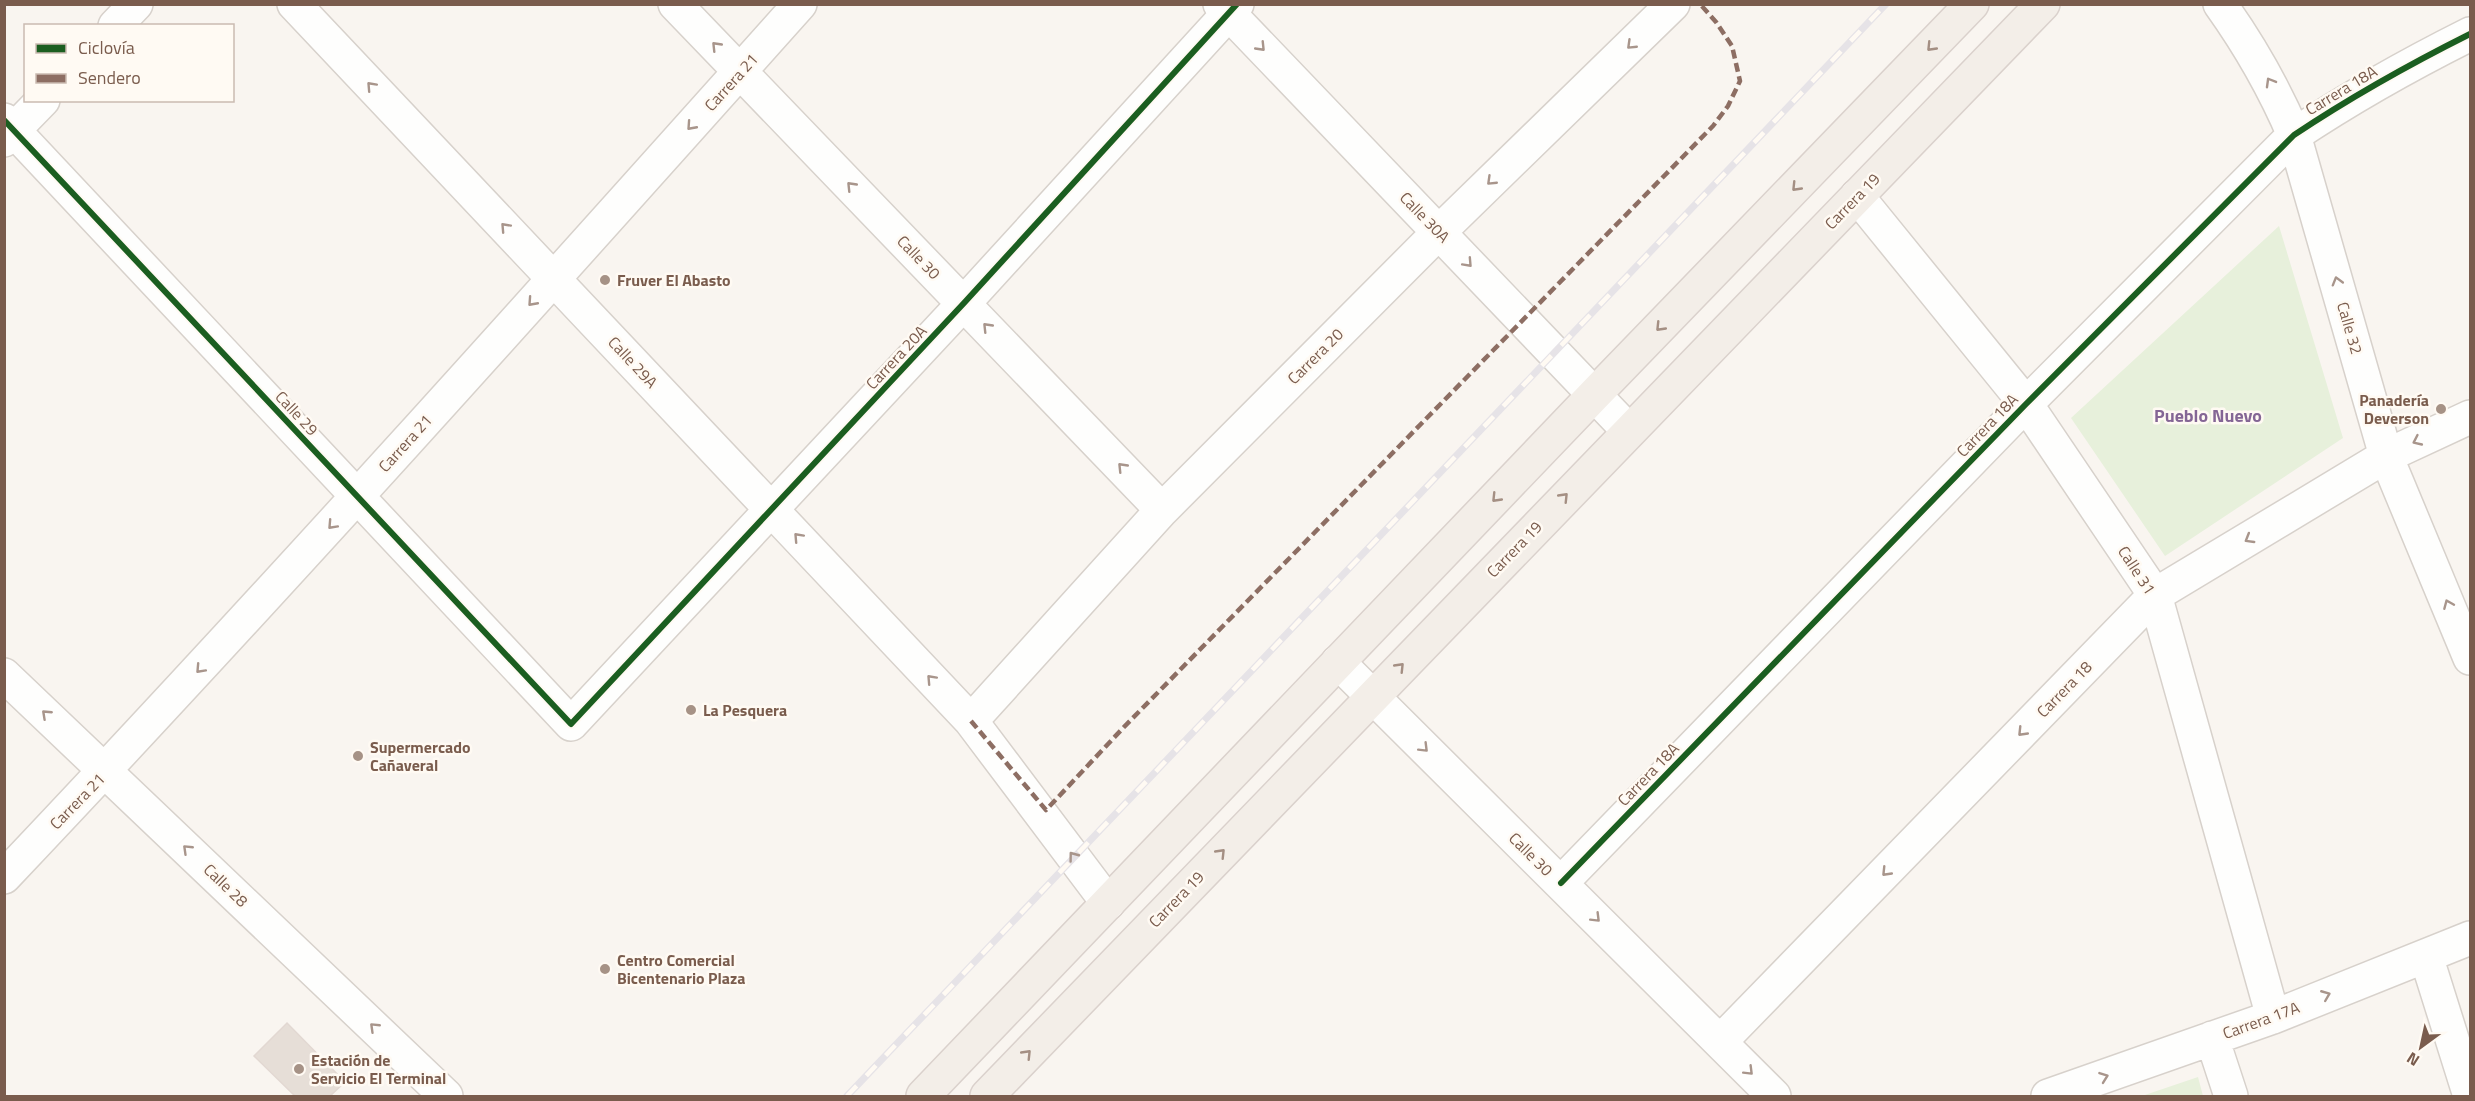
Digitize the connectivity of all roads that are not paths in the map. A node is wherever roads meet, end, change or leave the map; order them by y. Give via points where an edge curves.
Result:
1 (136, 4) edge
2 (294, 4) edge
3 (675, 4) edge
4 (800, 4) edge
5 (1673, 4) edge
6 (1972, 4) edge
7 (2043, 4) edge
8 (2220, 4) edge
9 (1229, 7) edge
10 (117, 24) edge
11 (2470, 34) edge
12 (740, 72) junction
13 (41, 102) edge
14 (8, 130) edge
15 (2294, 135) junction
16 (1857, 196) junction
17 (1439, 232) junction
18 (553, 278) junction
19 (964, 303) junction
20 (1593, 396) junction
21 (2026, 404) junction
22 (2470, 417) edge
23 (1629, 430) junction
24 (2386, 456) junction
25 (358, 497) junction
26 (772, 509) junction
27 (1162, 510) junction
28 (2155, 596) junction
29 (2470, 658) edge
30 (1338, 662) junction
31 (4, 675) edge
32 (1372, 696) junction
33 (971, 721) junction
34 (571, 724) joint
35 (106, 771) junction
36 (10, 861) edge
37 (1561, 883) junction
38 (1108, 903) junction
39 (2470, 938) edge
40 (2426, 956) junction
41 (2273, 1017) junction
42 (2212, 1038) junction
43 (1720, 1042) junction
44 (446, 1096) edge
45 (923, 1096) edge
46 (987, 1096) edge
47 (1774, 1096) edge
48 (2048, 1096) edge
49 (2231, 1096) edge
50 (2470, 1096) edge

1 - 10 street
18 -> 2 street, Calle 29A
12 -> 3 street, Calle 30
4 - 12 street, Carrera 21
5 -> 17 street, Carrera 20
6 -> 20 main road
7 - 16 main road, Carrera 19
15 -> 8 street, Calle 32 via 2271,84
9 -> 17 street, Calle 30A
9 - 19 street, Carrera 20A
11 - 15 street, Carrera 18A via 2347,100
12 -> 18 street, Carrera 21
19 -> 12 street, Calle 30
13 - 14 street
14 - 25 street, Calle 29
15 - 21 street, Carrera 18A
24 -> 15 street, Calle 32
16 - 21 street, Calle 31
16 - 23 main road, Carrera 19
17 -> 20 street, Calle 30A
17 - 27 street, Carrera 20
18 -> 25 street, Carrera 21
18 - 26 street, Calle 29A
19 - 26 street, Carrera 20A
27 -> 19 street, Calle 30
20 - 23 street, Calle 30A
20 -> 30 main road
21 - 28 street, Calle 31
21 - 37 street, Carrera 18A
22 -> 24 street, Carrera 18
32 -> 23 main road, Carrera 19
24 -> 28 street, Carrera 18
29 -> 24 street, Calle 32
25 - 34 street, Calle 29
25 -> 35 street, Carrera 21
33 -> 26 street, Calle 29A
26 - 34 street, Carrera 20A
27 - 33 street, Carrera 20
28 - 41 street, Calle 31
28 -> 43 street, Carrera 18
30 - 32 street, Calle 30
30 - 38 main road
35 -> 31 street, Calle 28
32 -> 37 street, Calle 30
46 -> 32 main road, Carrera 19
38 -> 33 street, Calle 29A
35 - 36 street, Carrera 21
44 -> 35 street, Calle 28
37 -> 43 street, Calle 30
38 - 45 main road
39 - 40 street, Carrera 17A
41 -> 40 street, Carrera 17A
40 - 50 street
41 - 42 street, Carrera 17A
48 -> 42 street, Carrera 17A
42 - 49 street
43 -> 47 street, Calle 30

